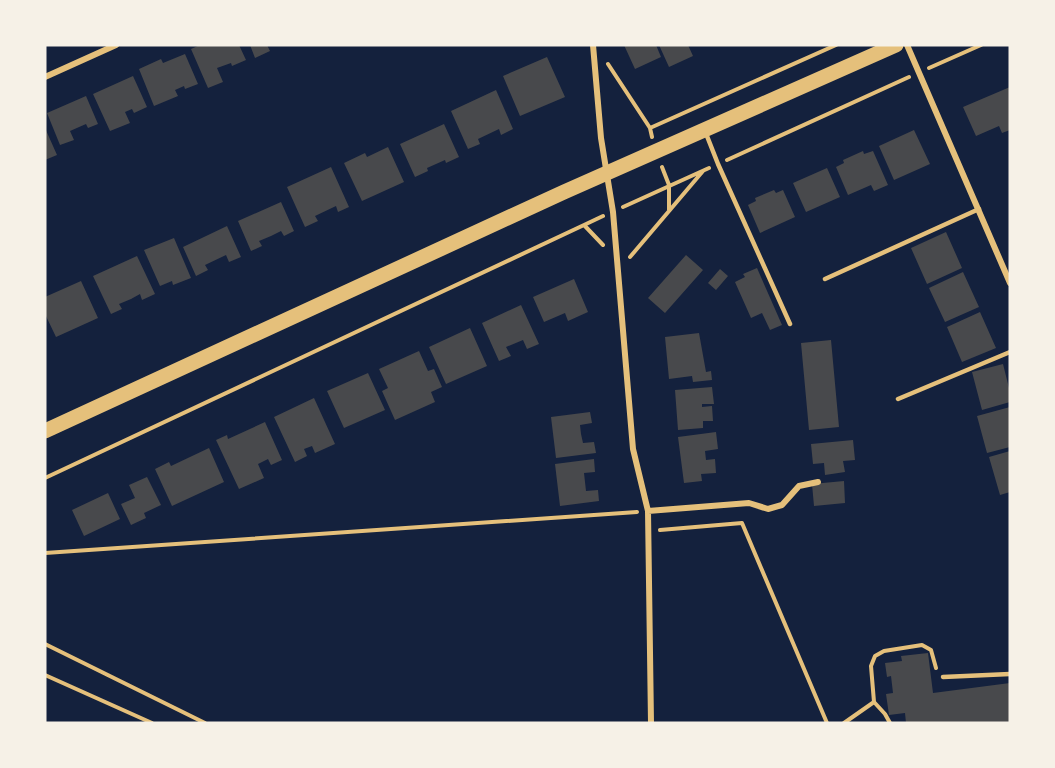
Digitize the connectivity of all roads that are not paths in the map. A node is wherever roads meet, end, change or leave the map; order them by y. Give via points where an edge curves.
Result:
1 (116, 45) edge
2 (593, 45) edge
3 (896, 45) edge
4 (907, 45) edge
5 (45, 77) edge
6 (705, 128) junction
7 (606, 173) junction
8 (979, 209) junction
9 (825, 279) dead end
10 (1010, 283) edge
11 (790, 324) dead end
12 (1010, 352) edge
13 (898, 399) dead end
14 (45, 431) edge
15 (818, 482) dead end
16 (648, 511) junction
17 (1010, 674) edge
18 (943, 677) road end
19 (651, 723) edge

1 - 5 street
2 - 7 street
3 - 6 main road
4 - 8 street
6 - 7 main road
6 - 11 lane
7 - 14 main road
7 - 16 street via 613,212 633,449
8 - 9 lane
8 - 10 street
12 - 13 lane
15 - 16 street via 800,486 782,505 768,509 749,503
16 - 19 street
17 - 18 lane

